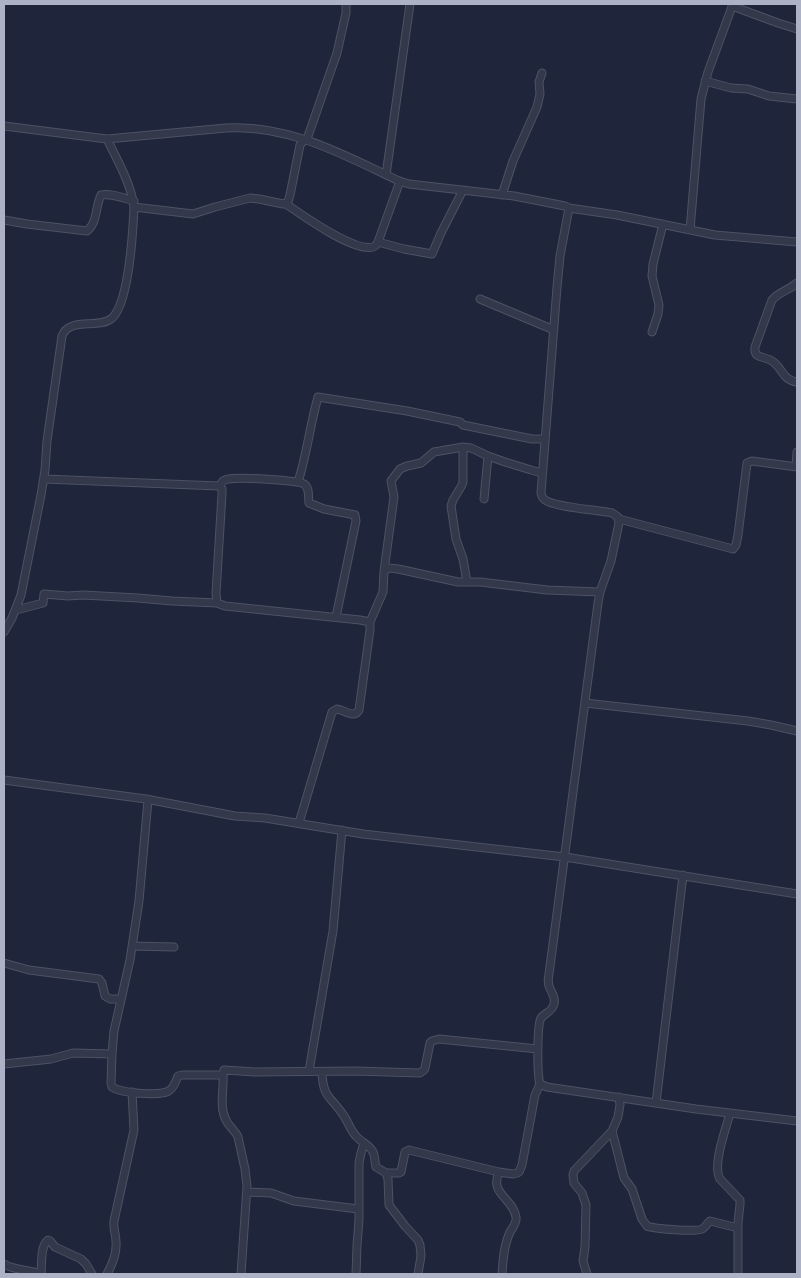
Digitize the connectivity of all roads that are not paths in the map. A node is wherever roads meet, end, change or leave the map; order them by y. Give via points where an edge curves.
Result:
1 (346, 4) edge
2 (410, 4) edge
3 (733, 5) edge
4 (797, 29) edge
5 (542, 73) dead end
6 (705, 81) junction
7 (797, 100) edge
8 (4, 126) edge
9 (107, 139) junction
10 (306, 139) junction
11 (386, 175) junction
12 (400, 181) junction
13 (463, 190) junction
14 (502, 195) junction
15 (134, 204) junction
16 (286, 204) junction
17 (569, 208) junction
18 (4, 220) edge
19 (662, 224) junction
20 (690, 230) junction
21 (378, 242) junction
22 (797, 242) edge
23 (797, 283) edge
24 (480, 299) dead end
25 (554, 330) junction
26 (652, 332) dead end
27 (797, 382) edge
28 (545, 439) junction
29 (464, 447) junction
30 (797, 452) edge
31 (488, 456) junction
32 (796, 467) edge
33 (542, 472) junction
34 (44, 479) junction
35 (298, 482) junction
36 (220, 486) junction
37 (484, 499) dead end
38 (619, 519) junction
39 (384, 571) junction
40 (467, 582) junction
41 (600, 592) junction
42 (216, 603) junction
43 (16, 610) junction
44 (336, 617) junction
45 (370, 622) junction
46 (4, 632) edge
47 (585, 703) junction
48 (797, 731) edge
49 (4, 780) edge
50 (148, 800) junction
51 (299, 823) junction
52 (342, 830) junction
53 (565, 857) junction
54 (683, 876) junction
55 (797, 894) edge
56 (132, 946) junction
57 (174, 947) dead end
58 (4, 963) edge
59 (121, 999) junction
60 (538, 1049) junction
61 (112, 1054) junction
62 (4, 1064) edge
63 (309, 1071) junction
64 (322, 1072) junction
65 (223, 1075) junction
66 (540, 1084) junction
67 (132, 1092) junction
68 (619, 1097) junction
69 (656, 1103) junction
70 (730, 1113) junction
71 (797, 1121) edge
72 (612, 1130) junction
73 (364, 1143) junction
74 (386, 1172) junction
75 (499, 1172) junction
76 (247, 1192) junction
77 (358, 1209) junction
78 (738, 1228) junction
79 (4, 1264) edge
80 (92, 1274) edge
81 (107, 1274) edge
82 (241, 1274) edge
83 (356, 1274) edge
84 (418, 1274) edge
85 (502, 1274) edge
86 (587, 1274) edge
87 (738, 1274) edge

1 - 10 street via 337,53
2 - 11 street
3 - 4 street
3 - 6 street
5 - 14 street via 537,107
6 - 7 street
6 - 20 street via 700,104
8 - 9 street
9 - 10 street via 244,127
9 - 15 street via 128,182
10 - 11 street
10 - 16 street via 300,145
11 - 12 street
12 - 13 street
12 - 21 street
13 - 14 street
13 - 21 street via 432,254
14 - 17 street
15 - 16 street via 193,214 250,198
15 - 18 street via 119,196 101,194 93,226 87,231
15 - 34 street via 129,268 114,315 107,321 70,327 62,336
16 - 21 street via 321,228 346,240 369,247
17 - 19 street
17 - 25 street
19 - 20 street
19 - 26 street via 653,264 652,276 659,305
20 - 22 street
23 - 27 street via 772,300 755,347 757,355 774,362 786,378
24 - 25 street
25 - 28 street
28 - 33 street
28 - 35 street via 318,397
29 - 31 street
29 - 39 street via 434,452 421,463 404,467 393,477 394,497
29 - 40 street via 463,482 451,506
30 - 32 street
31 - 33 street
31 - 37 street
32 - 38 street via 747,463 738,535 733,549
33 - 38 street via 541,493 545,501 612,513
34 - 36 street
34 - 43 street
35 - 36 street via 229,478
35 - 44 street via 307,487 309,502 356,517
36 - 42 street
38 - 41 street via 611,561
39 - 40 street via 398,569
39 - 45 street via 383,592
40 - 41 street
41 - 47 street
42 - 43 street via 44,594 43,603
42 - 44 street
43 - 46 street
44 - 45 street
45 - 51 street via 359,710 354,714 337,709 332,712
47 - 48 street via 748,721
47 - 53 street
49 - 50 street
50 - 51 street via 235,816
50 - 56 street
51 - 52 street
52 - 53 street
52 - 63 street via 334,923
53 - 54 street
53 - 60 street via 549,974 554,1006 541,1020
54 - 55 street
54 - 69 street
56 - 57 street
56 - 59 street
58 - 59 street via 29,970 99,979 105,996
59 - 61 street
60 - 64 street via 435,1040 430,1044 424,1070 420,1073
60 - 66 street
61 - 62 street via 73,1052 51,1059
61 - 67 street via 112,1087
63 - 64 street
63 - 65 street via 227,1069
64 - 73 street via 323,1087 328,1097
65 - 67 street via 182,1075 178,1076 172,1088 162,1094
65 - 76 street via 224,1112 238,1137
66 - 68 street
66 - 75 street via 521,1169 514,1174
67 - 81 street via 134,1130 113,1225 116,1245 113,1262
68 - 69 street
68 - 72 street via 618,1117
69 - 70 street
70 - 71 street
70 - 78 street via 717,1170 720,1179 740,1200
72 - 78 street via 624,1178 647,1226 698,1230 710,1221
72 - 86 street via 574,1170 573,1175 586,1205 583,1262
73 - 74 street via 374,1154 376,1167
73 - 77 street via 359,1163
74 - 75 street via 401,1172 405,1152 409,1150
74 - 84 street via 389,1205 420,1245
75 - 85 street via 496,1180 498,1190 516,1218 505,1246
76 - 77 street via 271,1193 294,1201
76 - 82 street
77 - 83 street
78 - 87 street
79 - 80 street via 41,1274 43,1247 48,1240 58,1249 81,1258

